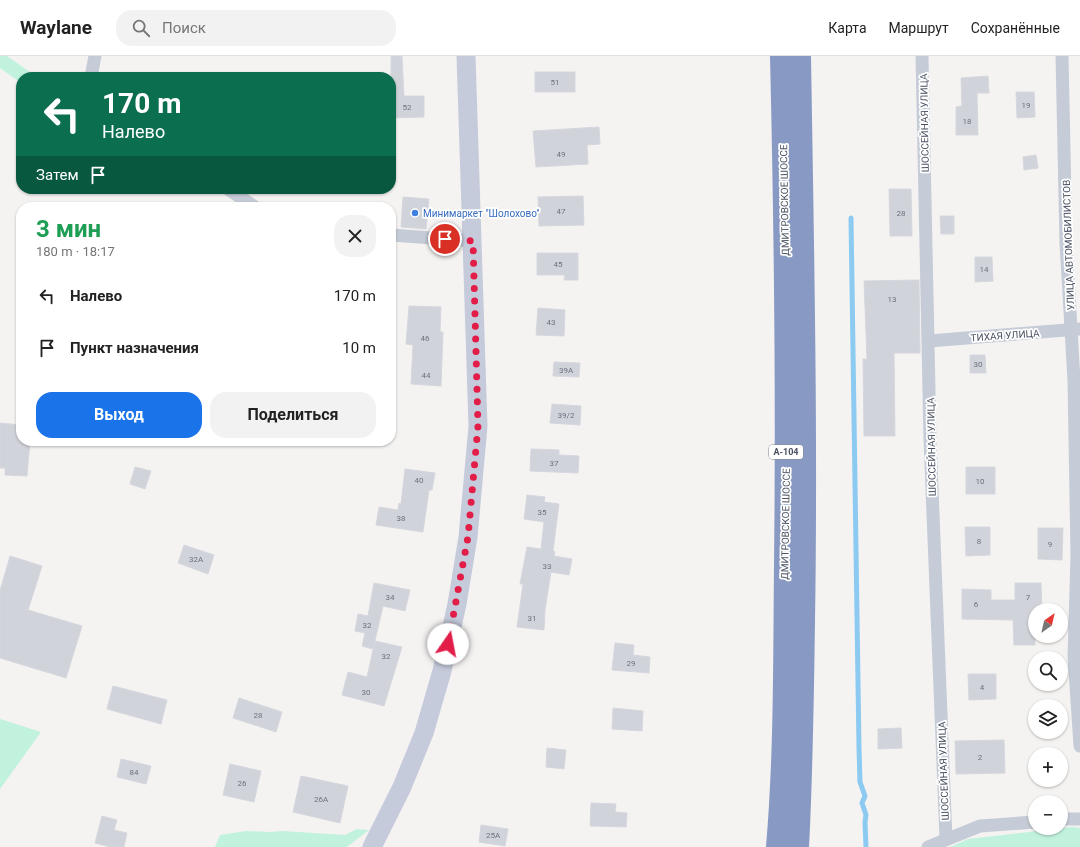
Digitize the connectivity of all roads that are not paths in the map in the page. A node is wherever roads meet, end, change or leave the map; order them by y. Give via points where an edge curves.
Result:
1 (95, 56) edge
2 (466, 56) edge
3 (781, 56) edge
4 (800, 56) edge
5 (922, 56) edge
6 (1062, 56) edge
7 (92, 72) edge
8 (236, 194) edge
9 (248, 202) edge
10 (396, 235) edge
11 (473, 241) junction
12 (1076, 330) edge
13 (929, 341) junction
14 (1080, 746) edge
15 (1080, 818) edge
16 (1068, 819) edge
17 (1028, 823) edge
18 (946, 838) junction
19 (372, 847) edge
20 (777, 847) edge
21 (798, 847) edge
22 (928, 847) edge

1 - 7 street
2 - 11 street
3 - 20 highway, ДМИТРОВСКОЕ ШОССЕ / А-104 via 786,275 786,443 783,782
4 - 21 highway, ДМИТРОВСКОЕ ШОССЕ / А-104 via 805,532 802,782
5 - 13 street, ШОССЕЙНАЯ УЛИЦА
6 - 12 street, УЛИЦА АВТОМОБИЛИСТОВ via 1066,243
8 - 9 street
10 - 11 street
11 - 19 street via 478,426 468,537 457,604 442,671 424,733 402,787
12 - 13 street, ТИХАЯ УЛИЦА
12 - 14 street, УЛИЦА АВТОМОБИЛИСТОВ via 1074,388 1077,556 1074,656
13 - 18 street, ШОССЕЙНАЯ УЛИЦА via 930,439
15 - 16 street
17 - 18 street via 980,826
18 - 22 street

